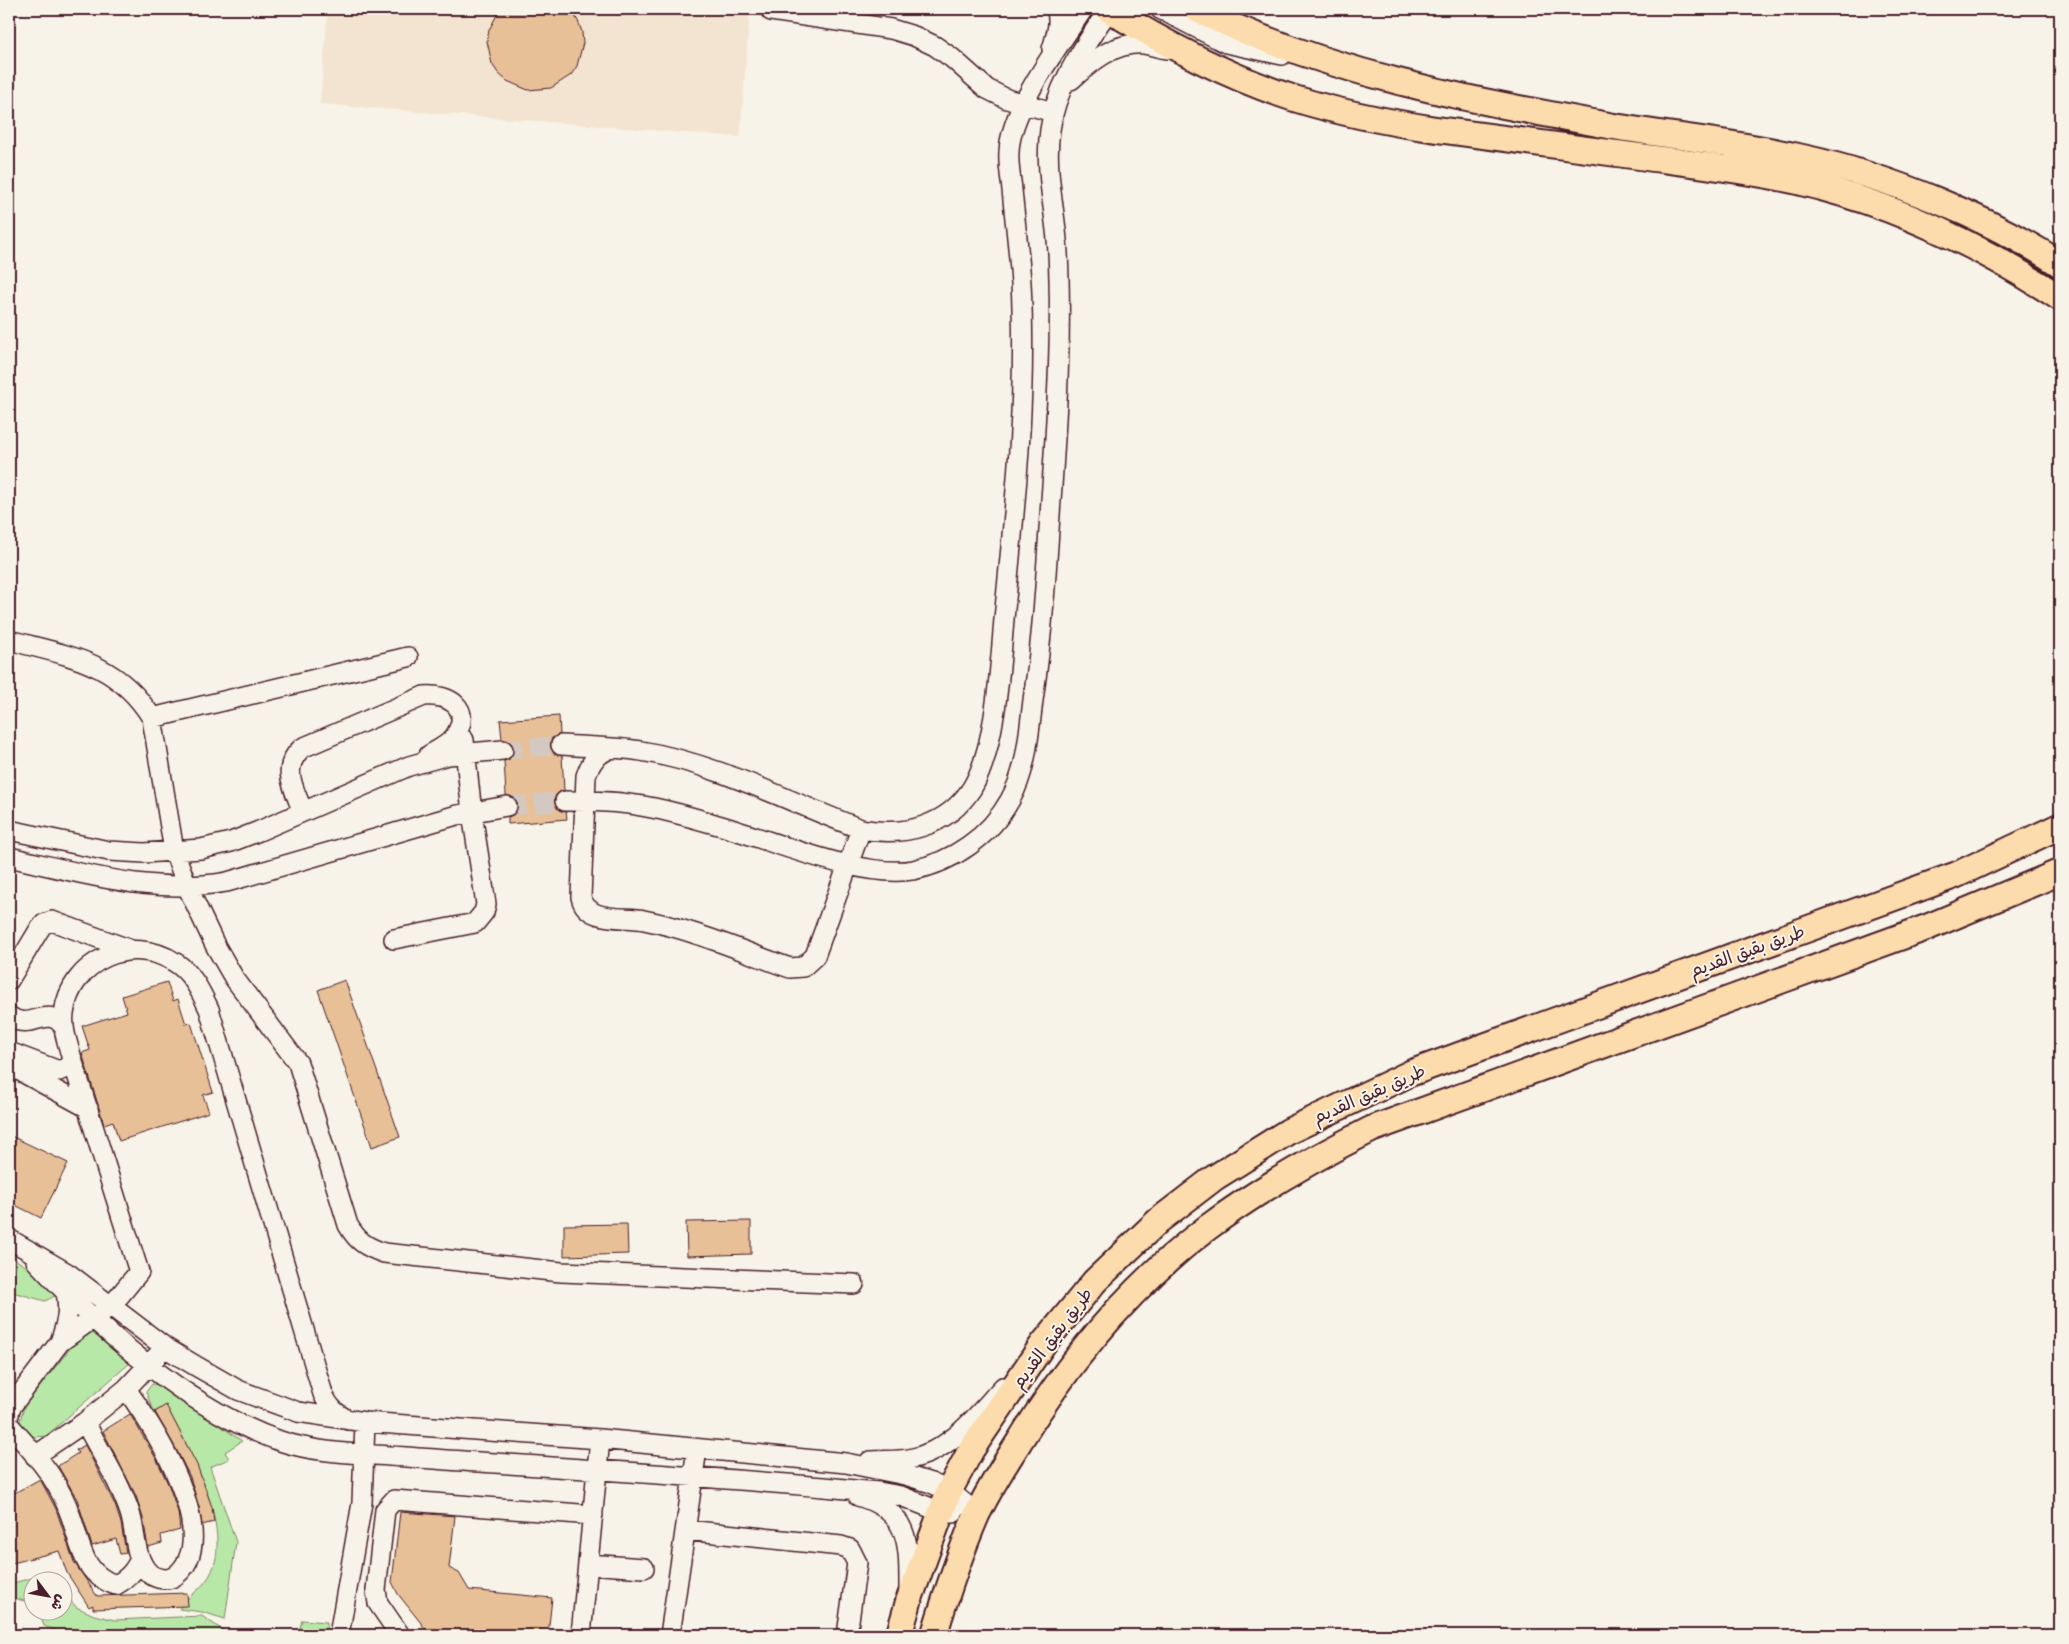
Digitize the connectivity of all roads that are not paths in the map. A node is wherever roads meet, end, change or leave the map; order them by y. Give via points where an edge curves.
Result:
1 (1056, 9) edge
2 (1083, 9) edge
3 (1109, 9) edge
4 (1160, 9) edge
5 (1196, 9) edge
6 (771, 11) dead end
7 (1047, 64) junction
8 (1352, 70) junction
9 (1227, 73) junction
10 (1061, 89) junction
11 (1023, 104) junction
12 (1053, 112) junction
13 (2060, 264) edge
14 (2060, 298) edge
15 (9, 640) edge
16 (408, 657) dead end
17 (460, 712) junction
18 (152, 718) junction
19 (561, 745) tunnel mouth
20 (612, 748) junction
21 (503, 750) tunnel mouth
22 (466, 753) junction
23 (409, 766) junction
24 (565, 801) tunnel mouth
25 (585, 801) junction
26 (507, 806) tunnel mouth
27 (303, 812) junction
28 (472, 813) junction
29 (2060, 826) edge
30 (861, 829) junction
31 (9, 830) edge
32 (174, 851) junction
33 (9, 858) edge
34 (848, 864) junction
35 (2060, 872) edge
36 (187, 886) junction
37 (394, 938) dead end
38 (132, 950) junction
39 (9, 980) edge
40 (9, 1016) edge
41 (64, 1027) junction
42 (9, 1052) edge
43 (72, 1059) junction
44 (9, 1065) edge
45 (88, 1108) junction
46 (16, 1244) edge
47 (854, 1284) dead end
48 (66, 1293) junction
49 (112, 1305) junction
50 (93, 1318) junction
51 (60, 1342) junction
52 (1043, 1344) junction
53 (166, 1348) junction
54 (149, 1364) junction
55 (126, 1389) junction
56 (9, 1415) edge
57 (357, 1421) junction
58 (84, 1422) junction
59 (9, 1425) edge
60 (600, 1439) junction
61 (697, 1449) junction
62 (365, 1454) junction
63 (35, 1456) junction
64 (846, 1463) junction
65 (597, 1470) junction
66 (693, 1477) junction
67 (828, 1487) junction
68 (945, 1502) junction
69 (978, 1514) junction
70 (593, 1515) junction
71 (686, 1530) junction
72 (140, 1559) junction
73 (588, 1564) junction
74 (644, 1568) dead end
75 (909, 1600) junction
76 (339, 1635) edge
77 (400, 1635) edge
78 (581, 1635) edge
79 (670, 1635) edge
80 (847, 1635) edge
81 (899, 1635) edge
82 (934, 1635) edge

1 - 7 street via 1058,33
2 - 7 street
3 - 9 main road via 1155,37
3 - 10 street
4 - 8 street via 1226,43
5 - 8 main road via 1280,46
6 - 11 street via 891,29 914,36 936,46 987,89
7 - 11 street
8 - 13 main road via 1613,126 1807,158 1943,204 1990,225
9 - 10 street via 1170,50 1143,44 1115,48 1090,63
9 - 14 main road via 1296,99 1389,122 1739,170 1797,181 1854,198 1936,229 1986,253
10 - 12 street
11 - 12 street
11 - 30 street via 1012,127 1008,153 1021,282 1020,412 1013,532 989,745 980,773 970,790 955,808 935,822 909,831
12 - 34 street via 1049,131 1049,166 1058,251 1060,312 1056,418 1041,643 1020,778 997,820 978,839 936,864 909,870 887,870
15 - 18 street via 105,670 127,686
16 - 18 street
17 - 22 street
17 - 23 street via 460,723 454,736 444,746
17 - 27 street via 446,697 424,696 302,748 295,754 289,769
18 - 32 street
19 - 20 street
20 - 25 street via 593,760 586,776
20 - 30 street via 641,751 726,774
21 - 22 street
22 - 23 street
22 - 28 street
23 - 27 street
24 - 25 street
25 - 34 street via 638,805 678,813
25 - 34 street via 581,897 585,908 597,914 676,927 790,968 803,966 814,956
26 - 28 street
27 - 32 street via 231,842
28 - 36 street via 226,882
28 - 37 street via 486,904 484,912 474,923
29 - 52 main road, طريق بقيق القديم via 1956,876 1411,1073 1289,1131 1214,1178 1158,1221 1095,1281
30 - 34 street
31 - 32 street via 109,852
32 - 36 street
33 - 36 street via 138,885
35 - 69 main road, طريق بقيق القديم via 1928,927 1372,1129 1269,1184 1206,1228 1109,1317 1037,1412
36 - 47 street via 234,978 298,1063 348,1225 356,1238 368,1247 384,1253 561,1272
38 - 39 street via 52,921 39,930
38 - 41 street via 103,957 84,971 69,994
38 - 57 street via 148,950 177,963 190,976 209,1009 323,1394 334,1412
40 - 41 street via 28,1023 50,1016
41 - 43 street
42 - 43 street via 59,1071 68,1067
43 - 45 street
44 - 45 street
45 - 49 street via 139,1272
46 - 48 street
46 - 49 street via 70,1274
48 - 50 street
48 - 51 street via 69,1307
49 - 50 street
49 - 53 street
50 - 51 street
50 - 54 street
51 - 56 street via 10,1408
52 - 64 street via 962,1432 944,1445 909,1459
52 - 68 main road, طريق بقيق القديم via 971,1450
53 - 54 street
53 - 57 street via 238,1390 272,1404 298,1412
54 - 55 street
54 - 62 street via 224,1417 280,1441 327,1451
55 - 58 street
55 - 72 street via 167,1455 180,1485 193,1538 190,1556 182,1570 172,1578 160,1579 150,1573
57 - 60 street
57 - 62 street
58 - 63 street
58 - 72 street via 116,1477 130,1514
59 - 63 street
60 - 61 street
60 - 65 street
61 - 64 street
61 - 66 street
62 - 65 street
62 - 76 street via 362,1503
63 - 72 street via 51,1475 70,1513 88,1565 103,1581 116,1584 127,1578
64 - 68 street via 905,1475
65 - 66 street
65 - 70 street
66 - 67 street
66 - 71 street
67 - 68 street
67 - 75 street via 879,1504 901,1526 909,1550
68 - 69 street
68 - 75 main road, طريق بقيق القديم
69 - 82 main road, طريق بقيق القديم
70 - 73 street
70 - 77 street via 394,1500 385,1510 376,1590 378,1603
71 - 79 street
71 - 80 street via 850,1549 857,1563
73 - 74 street
73 - 78 street
75 - 81 main road, طريق بقيق القديم

